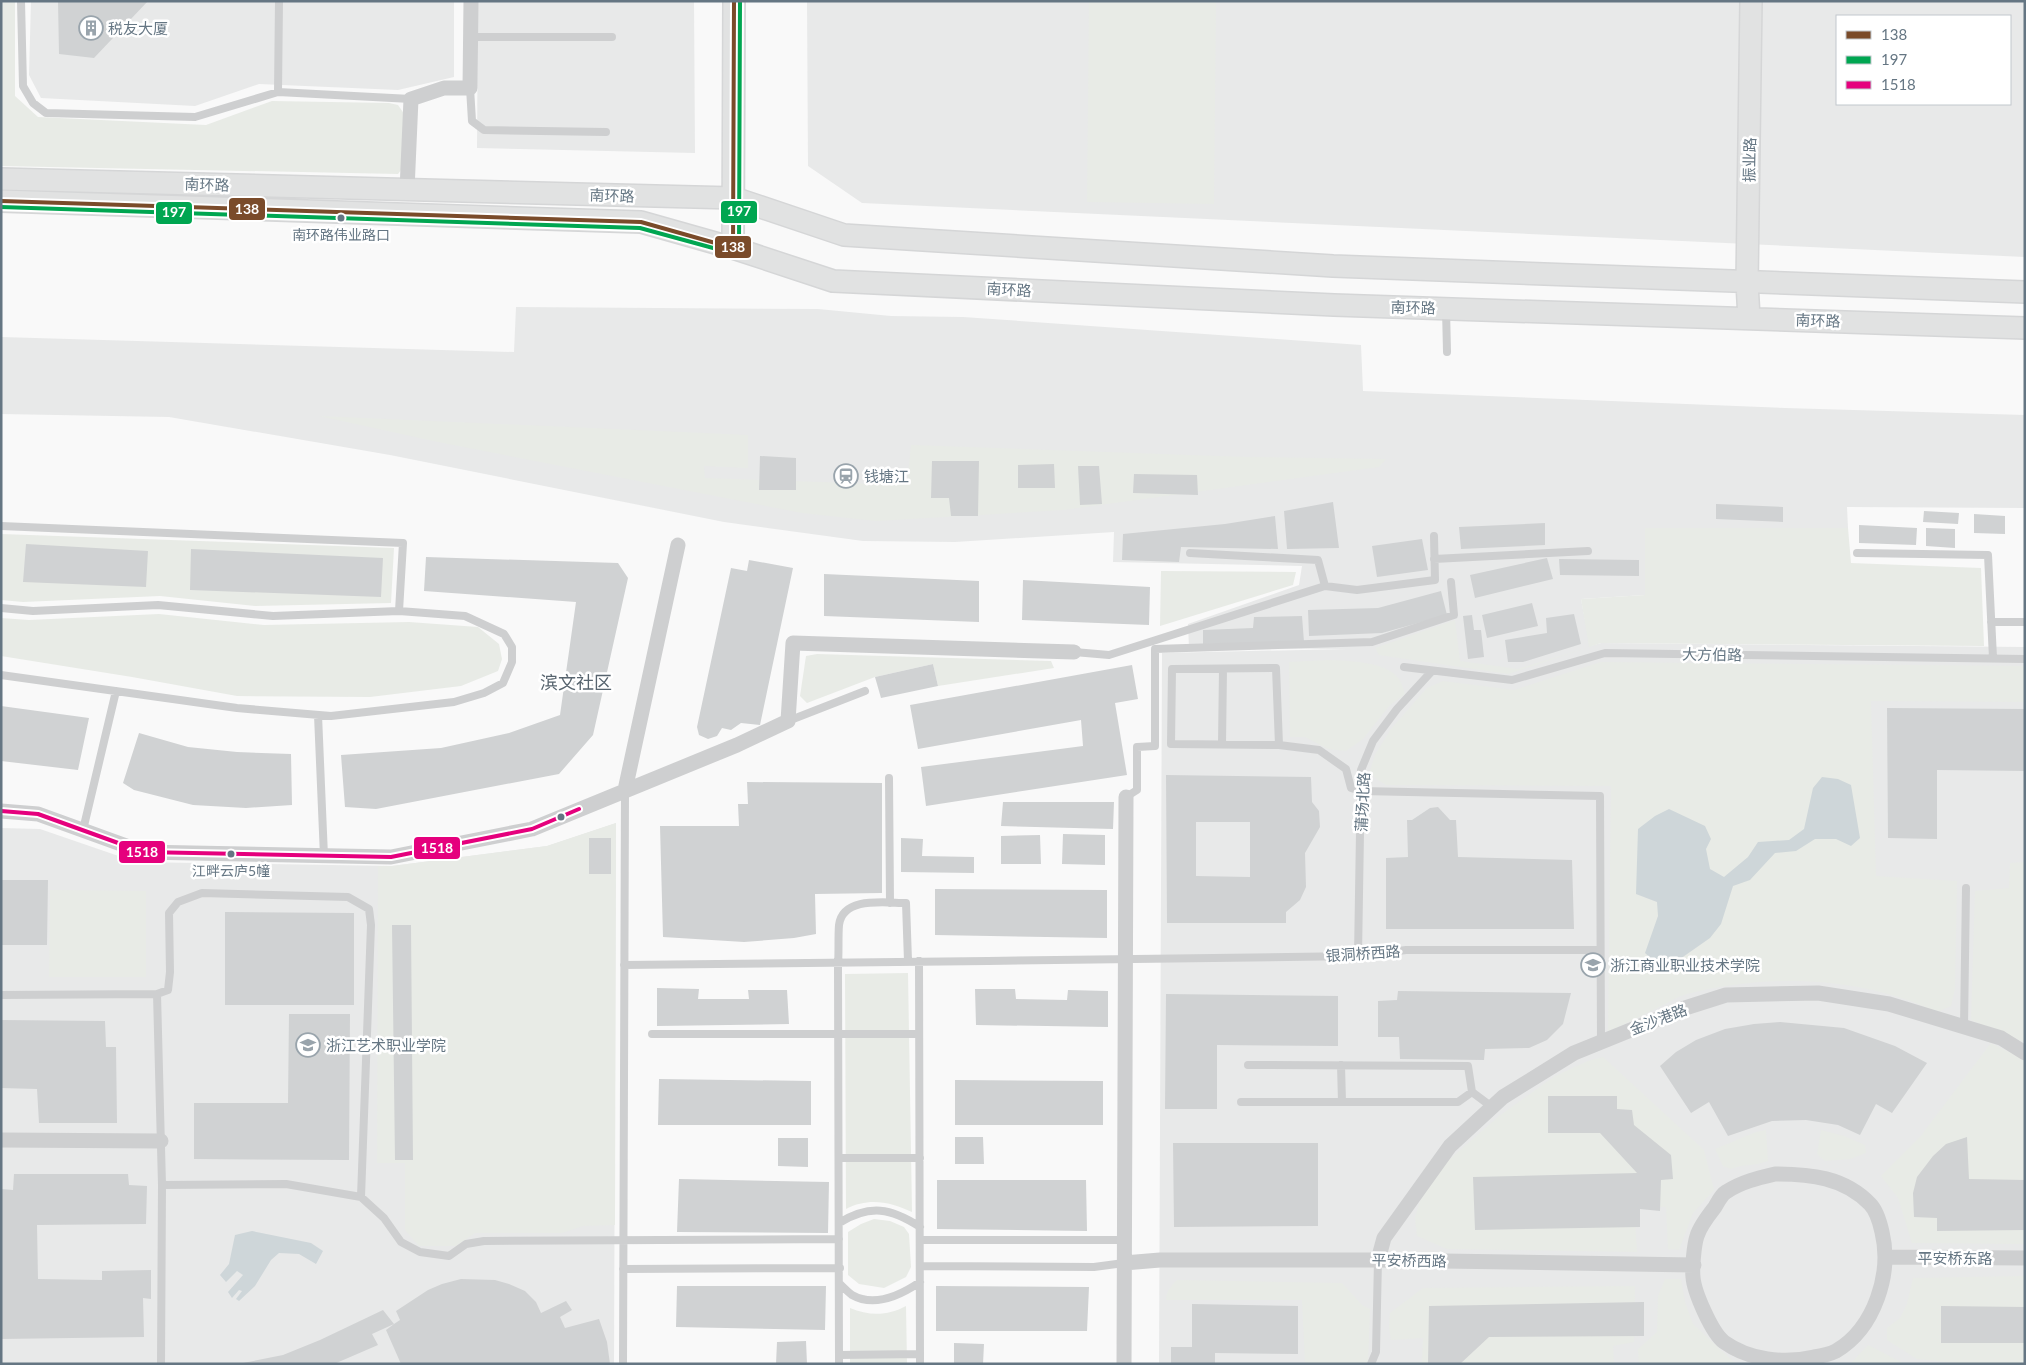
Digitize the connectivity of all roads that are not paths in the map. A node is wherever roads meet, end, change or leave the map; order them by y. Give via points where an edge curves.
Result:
1 (21, 1) edge
2 (280, 1) edge
3 (471, 1) edge
4 (734, 1) edge
5 (1751, 1) edge
6 (470, 37) junction
7 (612, 37) dead end
8 (470, 88) junction
9 (278, 92) junction
10 (411, 99) junction
11 (606, 132) dead end
12 (1, 179) edge
13 (407, 190) junction
14 (734, 198) junction
15 (1, 201) edge
16 (733, 248) junction
17 (1747, 283) junction
18 (2025, 292) edge
19 (1446, 307) junction
20 (1749, 318) junction
21 (2025, 328) edge
22 (1447, 352) dead end
23 (1, 526) edge
24 (1434, 536) dead end
25 (678, 545) dead end
26 (1588, 551) dead end
27 (1190, 553) dead end
28 (1857, 553) dead end
29 (1434, 559) junction
30 (1451, 582) dead end
31 (1325, 586) junction
32 (1, 608) edge
33 (399, 611) junction
34 (1991, 622) junction
35 (2025, 622) edge
36 (1074, 652) joint
37 (1993, 658) junction
38 (2025, 659) edge
39 (1404, 667) dead end
40 (1223, 669) junction
41 (1432, 671) junction
42 (1, 675) edge
43 (116, 691) junction
44 (866, 691) dead end
45 (318, 715) junction
46 (788, 721) junction
47 (1222, 744) junction
48 (1279, 745) junction
49 (889, 778) dead end
50 (626, 790) junction
51 (1361, 791) junction
52 (1126, 797) joint
53 (1, 811) edge
54 (83, 830) junction
55 (324, 856) junction
56 (1966, 888) dead end
57 (890, 903) junction
58 (1599, 950) junction
59 (1358, 956) junction
60 (1126, 958) junction
61 (908, 961) junction
62 (919, 961) junction
63 (838, 964) junction
64 (624, 965) junction
65 (157, 994) junction
66 (1, 995) edge
67 (1964, 1027) junction
68 (652, 1034) dead end
69 (838, 1034) junction
70 (919, 1034) junction
71 (1601, 1042) junction
72 (2025, 1053) edge
73 (1248, 1064) dead end
74 (1341, 1065) junction
75 (1472, 1092) junction
76 (1242, 1102) dead end
77 (1342, 1102) junction
78 (1492, 1107) junction
79 (1, 1140) edge
80 (161, 1141) junction
81 (839, 1158) junction
82 (920, 1158) junction
83 (162, 1185) junction
84 (361, 1197) junction
85 (839, 1222) junction
86 (920, 1227) junction
87 (839, 1239) junction
88 (623, 1240) junction
89 (920, 1240) junction
90 (1125, 1240) junction
91 (1886, 1257) junction
92 (2025, 1258) edge
93 (1378, 1260) junction
94 (1124, 1263) junction
95 (1694, 1265) junction
96 (920, 1266) junction
97 (623, 1268) junction
98 (840, 1268) junction
99 (920, 1282) junction
100 (840, 1284) junction
101 (920, 1354) junction
102 (839, 1355) junction
103 (1806, 1361) edge
104 (1771, 1362) edge
105 (161, 1364) edge
106 (623, 1364) edge
107 (839, 1364) edge
108 (920, 1364) edge
109 (1124, 1364) edge
110 (1371, 1364) edge

1 - 9 lane via 22,86 33,103 46,113 195,117
2 - 9 lane
3 - 6 street
4 - 14 main road
5 - 17 main road, 振业路
6 - 7 lane
6 - 8 street
8 - 10 street via 444,88
8 - 11 lane via 472,121 484,130
9 - 10 lane
10 - 13 street
12 - 13 main road, 南环路
13 - 14 main road, 南环路
14 - 16 main road
14 - 17 main road, 南环路 via 844,234 1333,266
15 - 16 main road, 南环路 via 641,222
16 - 19 main road, 南环路 via 833,280
17 - 18 main road, 南环路
17 - 20 main road, 振业路
19 - 20 main road, 南环路
19 - 22 lane
20 - 21 main road, 南环路
23 - 33 lane via 404,543
24 - 29 lane
25 - 50 street
26 - 29 lane
27 - 31 lane via 1318,560
28 - 34 lane via 1988,555
29 - 31 lane via 1435,580 1357,590
30 - 52 lane via 1454,615 1372,642 1155,649 1155,746 1137,747 1137,790
31 - 36 lane via 1109,655
32 - 33 lane via 33,611 158,605 273,616
33 - 45 lane via 466,616 504,634 512,647 512,662 503,683 454,702
34 - 35 lane
34 - 37 lane
36 - 46 street via 793,643
37 - 38 lane, 大方伯路
37 - 41 lane, 大方伯路 via 1605,652 1512,680
39 - 41 lane, 大方伯路
40 - 47 lane
40 - 47 lane via 1172,669 1171,744
40 - 48 lane via 1276,668
41 - 51 lane, 蒲场北路 via 1373,741 1361,770
42 - 43 lane
43 - 45 lane via 237,708
43 - 54 lane
44 - 46 lane
45 - 55 lane
46 - 50 street
47 - 48 lane
48 - 51 lane via 1319,750 1346,769 1351,788
49 - 57 lane
50 - 55 street via 532,829 391,857
50 - 64 lane
51 - 58 lane via 1600,796
51 - 59 lane, 蒲场北路
52 - 60 street
53 - 54 street via 38,814
54 - 55 street via 143,852
56 - 67 lane
57 - 61 lane via 906,903
57 - 63 lane via 862,903 846,910 839,923
58 - 59 lane, 银洞桥西路 via 1406,950
58 - 71 lane
59 - 60 lane, 银洞桥西路
60 - 62 lane, 银洞桥西路
60 - 90 street
61 - 62 lane, 银洞桥西路
61 - 63 lane, 银洞桥西路
62 - 70 lane
63 - 64 lane, 银洞桥西路
63 - 69 lane
64 - 88 lane
65 - 66 lane
65 - 80 lane
65 - 84 lane via 168,990 169,912 178,902 202,893 348,897 369,909 371,934
67 - 71 street, 金沙港路 via 1889,1004 1818,993 1726,995
67 - 72 street, 金沙港路 via 2000,1038
68 - 69 lane
69 - 70 lane
69 - 81 lane
70 - 82 lane
71 - 78 street, 金沙港路 via 1574,1053
73 - 74 lane
74 - 75 lane via 1468,1066
74 - 77 lane
75 - 77 lane via 1458,1102
75 - 78 lane
76 - 77 lane
78 - 93 street, 金沙港路 via 1450,1146 1384,1238
79 - 80 street
80 - 83 lane
81 - 82 lane
81 - 85 lane
82 - 86 lane
83 - 84 lane via 286,1184
83 - 105 lane
84 - 88 lane via 384,1218 401,1242 420,1252 449,1256 466,1244 484,1241
85 - 86 lane via 853,1214 874,1210 904,1216
85 - 87 lane
86 - 89 lane
87 - 88 lane
87 - 98 lane
88 - 97 lane
89 - 90 lane
89 - 96 lane
90 - 94 street
91 - 92 street, 平安桥东路
91 - 95 street via 1886,1246 1871,1205 1852,1191 1818,1176 1775,1174 1750,1180 1724,1193 1697,1236
91 - 103 street via 1880,1289 1870,1315 1857,1334 1836,1352
93 - 94 street, 平安桥西路 via 1160,1260
93 - 95 street, 平安桥西路
93 - 110 lane via 1376,1352
94 - 96 lane via 1094,1267
94 - 109 street
95 - 104 street via 1693,1278 1700,1298 1722,1341
96 - 99 lane
97 - 98 lane
97 - 106 lane
98 - 100 lane
99 - 100 lane via 892,1298 869,1300 852,1295
99 - 101 lane
100 - 102 lane
101 - 102 lane
101 - 108 lane
102 - 107 lane
103 - 104 street

